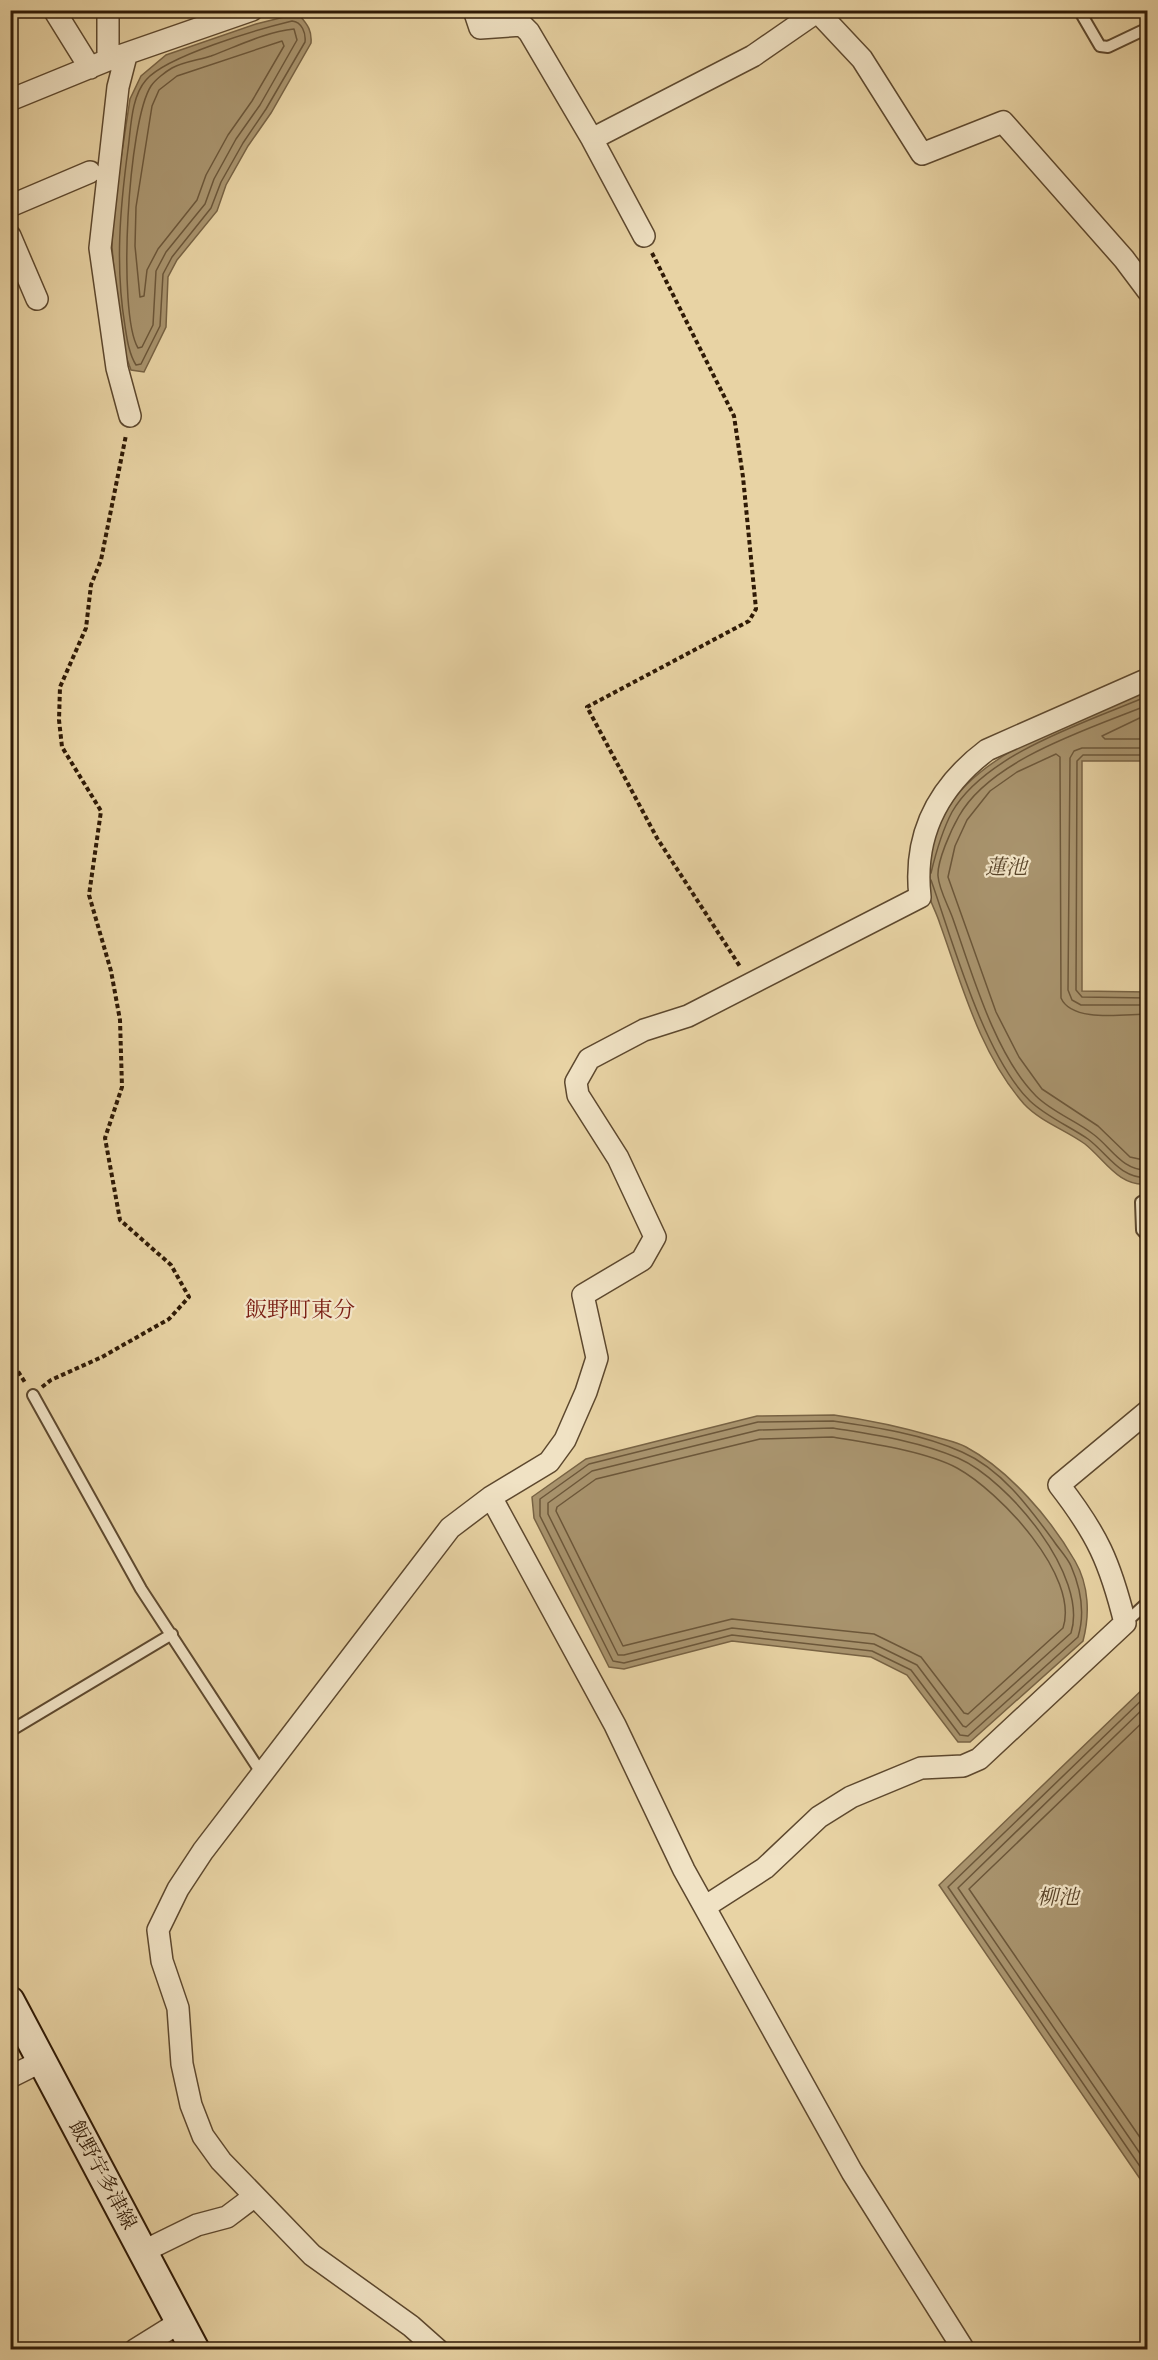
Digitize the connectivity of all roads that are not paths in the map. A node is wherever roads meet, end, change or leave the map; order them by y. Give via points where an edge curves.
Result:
1 (54, 10) edge
2 (108, 10) edge
3 (252, 10) edge
4 (474, 10) edge
5 (1079, 10) edge
6 (818, 11) edge
7 (1148, 28) edge
8 (108, 61) junction
9 (10, 100) edge
10 (592, 139) junction
11 (90, 172) dead end
12 (10, 206) edge
13 (10, 236) edge
14 (644, 236) road end
15 (1148, 291) edge
16 (37, 299) dead end
17 (130, 416) road end
18 (1148, 679) edge
19 (1148, 1198) edge
20 (1148, 1237) edge
21 (33, 1395) road end
22 (1148, 1411) edge
23 (491, 1497) junction
24 (1148, 1602) edge
25 (1125, 1623) junction
26 (172, 1634) junction
27 (10, 1731) edge
28 (262, 1774) junction
29 (706, 1906) junction
30 (10, 2001) edge
31 (42, 2061) junction
32 (10, 2077) edge
33 (255, 2196) junction
34 (144, 2252) junction
35 (180, 2322) junction
36 (135, 2349) edge
37 (195, 2349) edge
38 (438, 2349) edge
39 (963, 2349) edge

1 - 8 street
2 - 8 street
3 - 8 street
4 - 10 street via 480,28 522,25 530,32
5 - 7 lane via 1100,46 1108,47
6 - 10 street via 753,56
6 - 15 street via 861,59 922,154 1002,122
8 - 9 street
8 - 17 street via 117,98 100,248 117,369
10 - 14 street
11 - 12 street
13 - 16 street
18 - 23 street via 987,750 964,767 931,816 918,859 920,897 688,1016 644,1030 589,1059 576,1082 578,1095 618,1158 655,1237 642,1260 583,1295 597,1358 565,1440 549,1462
19 - 20 lane via 1141,1202 1142,1230
21 - 26 lane via 141,1589
22 - 25 street via 1059,1485 1106,1555
23 - 28 street via 450,1528
23 - 29 street via 615,1725 684,1870
24 - 25 lane
25 - 29 street via 979,1759 963,1766 921,1768 851,1797 819,1816 765,1868
26 - 27 lane
26 - 28 lane
28 - 33 street via 197,1860 158,1930 162,1961 178,2008 190,2105 203,2136
29 - 39 street via 852,2172
30 - 31 main road, 飯野宇多津線
31 - 32 street
31 - 34 main road, 飯野宇多津線
33 - 34 street via 227,2217 198,2225
33 - 38 street via 312,2255
34 - 35 main road, 飯野宇多津線
35 - 36 street
35 - 37 main road, 飯野宇多津線

